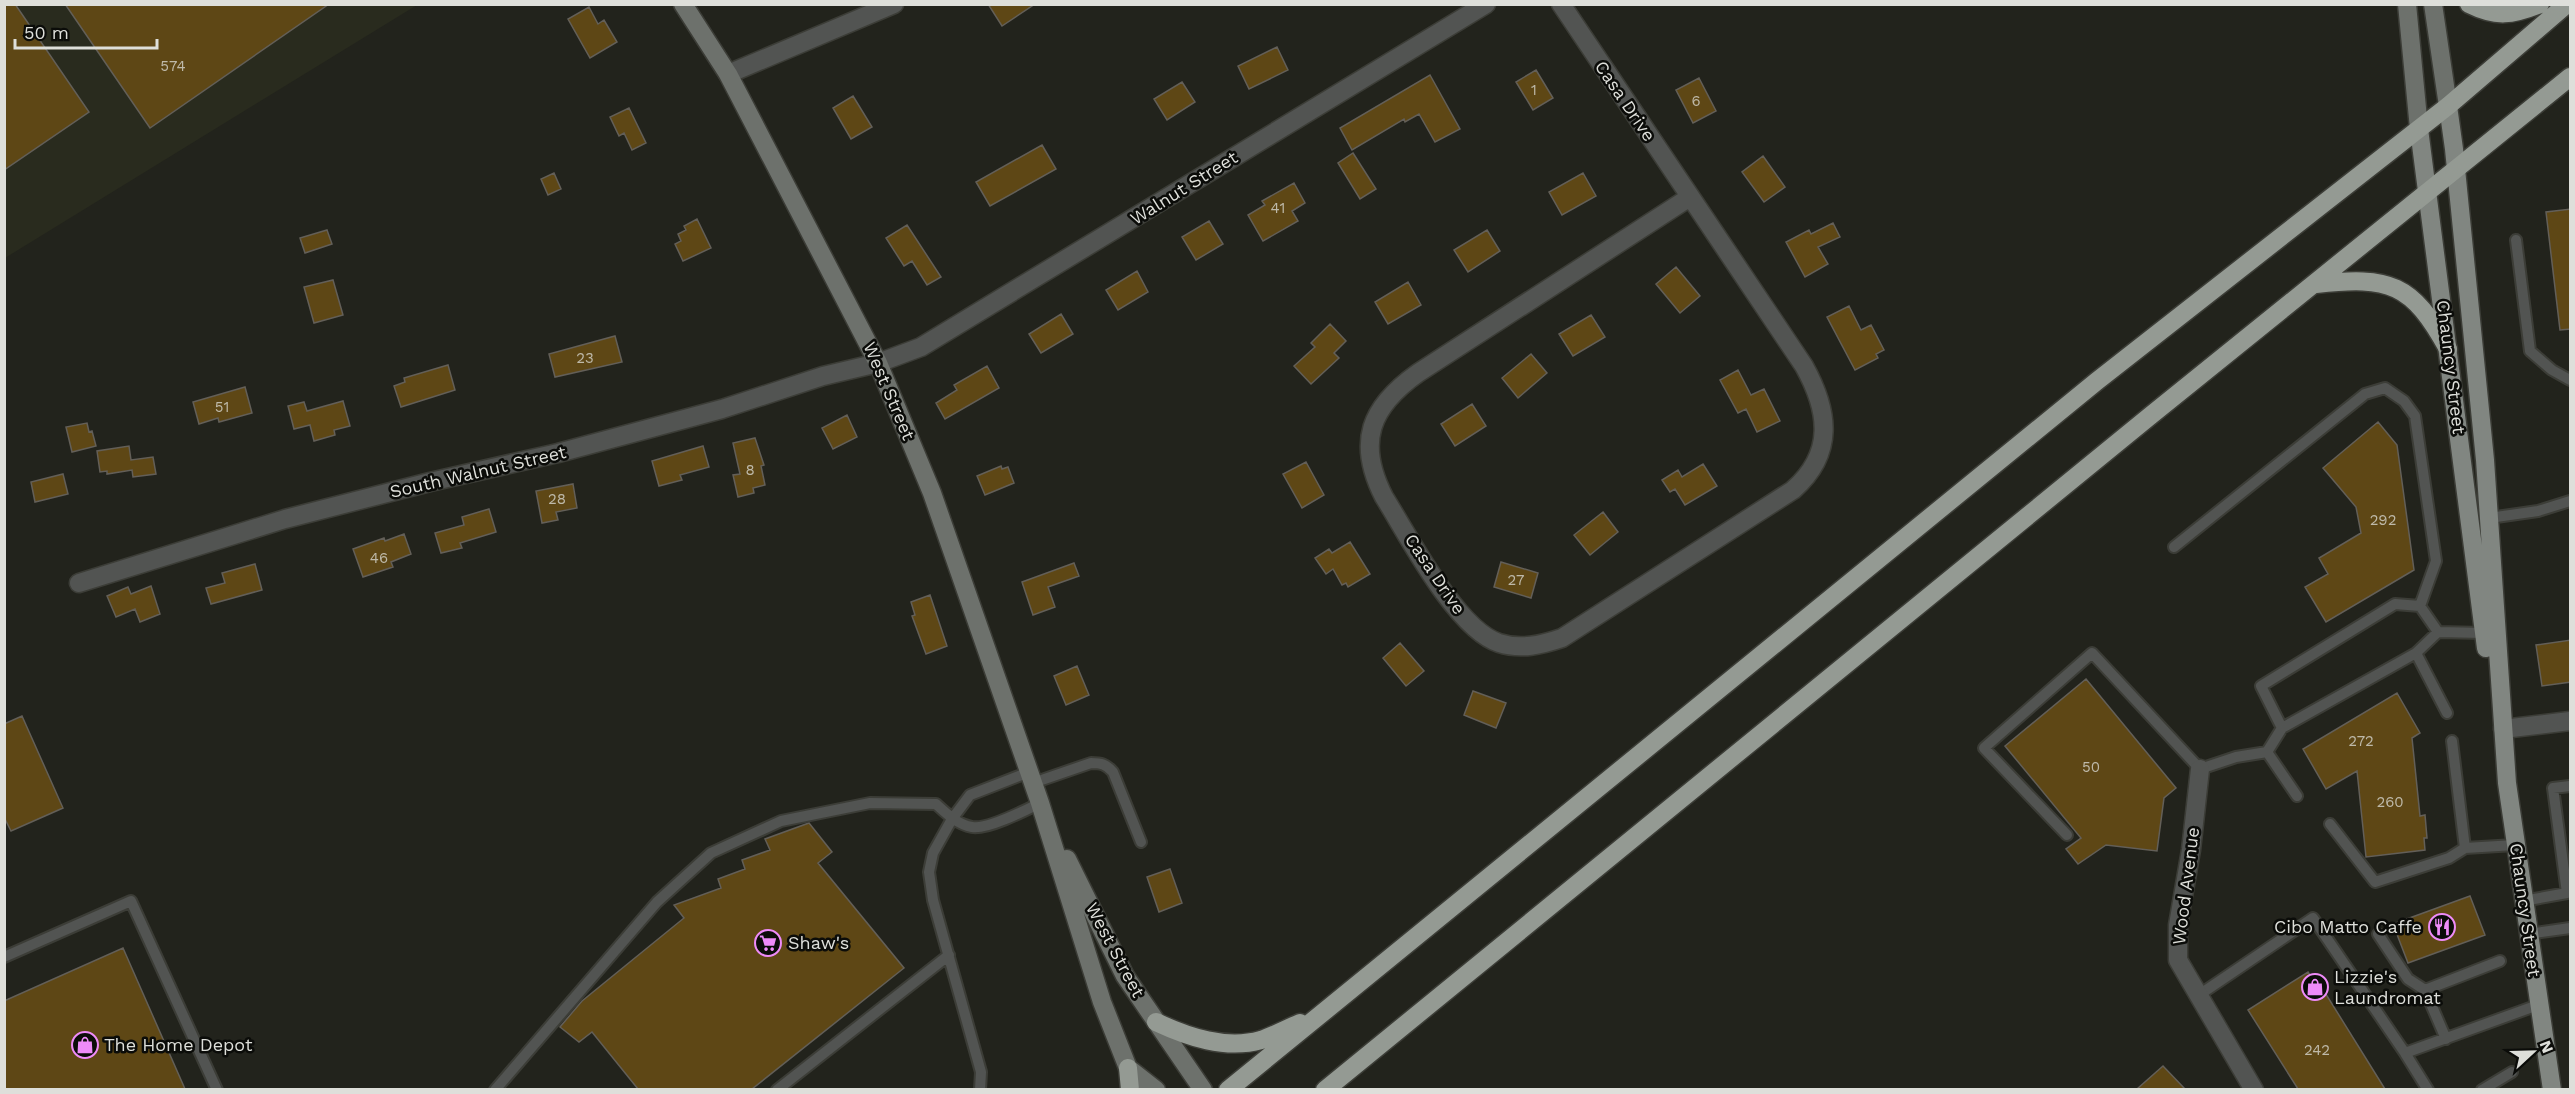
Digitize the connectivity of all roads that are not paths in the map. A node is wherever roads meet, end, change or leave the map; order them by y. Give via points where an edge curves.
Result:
1 (683, 4) edge
2 (894, 4) edge
3 (1486, 4) edge
4 (1561, 4) edge
5 (2406, 4) edge
6 (2433, 4) edge
7 (2469, 4) edge
8 (2540, 4) edge
9 (2568, 4) edge
10 (728, 74) junction
11 (2571, 77) edge
12 (2448, 106) junction
13 (2419, 129) junction
14 (2456, 170) junction
15 (2429, 193) junction
16 (1690, 196) junction
17 (2516, 240) dead end
18 (2316, 284) junction
19 (2448, 349) junction
20 (878, 363) junction
21 (2571, 380) edge
22 (2571, 501) edge
23 (2488, 518) junction
24 (2174, 547) dead end
25 (79, 583) dead end
26 (2420, 606) junction
27 (2438, 632) junction
28 (2484, 633) junction
29 (2416, 653) junction
30 (2447, 713) dead end
31 (2571, 721) edge
32 (2282, 728) junction
33 (2503, 729) junction
34 (2452, 741) dead end
35 (2267, 752) junction
36 (2200, 769) junction
37 (1031, 778) junction
38 (2571, 786) edge
39 (2297, 796) dead end
40 (1040, 803) junction
41 (952, 819) junction
42 (2330, 824) dead end
43 (2067, 834) dead end
44 (1141, 842) dead end
45 (2515, 845) junction
46 (2465, 848) junction
47 (2569, 893) edge
48 (2523, 902) junction
49 (2571, 928) edge
50 (2378, 934) dead end
51 (2528, 934) junction
52 (949, 955) junction
53 (4, 957) edge
54 (2500, 961) dead end
55 (2425, 990) junction
56 (2199, 995) junction
57 (2538, 1005) junction
58 (1322, 1014) junction
59 (1156, 1022) junction
60 (2446, 1038) junction
61 (2405, 1053) junction
62 (1128, 1068) junction
63 (2512, 1072) dead end
64 (217, 1089) edge
65 (495, 1089) edge
66 (777, 1089) edge
67 (980, 1089) edge
68 (1130, 1089) edge
69 (1156, 1089) edge
70 (1203, 1089) edge
71 (1228, 1089) edge
72 (1325, 1089) edge
73 (2254, 1089) edge
74 (2428, 1089) edge
75 (2482, 1089) edge
76 (2552, 1089) edge

1 - 10 street, West Street
2 - 10 street
3 - 20 street, Walnut Street via 921,347
4 - 16 street, Casa Drive
5 - 13 street, Chauncy Street
6 - 12 street, Chauncy Street
7 - 8 highway via 2496,15
9 - 12 highway
10 - 20 street, West Street
11 - 14 highway
12 - 13 highway
12 - 14 main road, Chauncy Street
13 - 15 main road, Chauncy Street
13 - 58 highway via 2097,381
14 - 15 highway
14 - 23 main road, Chauncy Street
15 - 18 highway
15 - 19 main road, Chauncy Street
16 - 16 street, Casa Drive via 1813,382 1824,430 1817,464 1793,490 1577,630 1532,646 1498,643 1472,626 1450,601 1384,496 1369,453 1375,417 1391,395 1418,373
17 - 21 lane via 2530,351
18 - 19 highway via 2356,280 2388,285 2425,310
18 - 72 highway
19 - 28 main road, Chauncy Street
20 - 25 street, South Walnut Street via 558,453 285,519
20 - 37 street, West Street via 932,493
22 - 23 lane via 2538,511
23 - 33 main road, Chauncy Street
24 - 26 lane via 2365,394 2385,388 2404,401 2415,416 2436,561
26 - 27 lane
26 - 32 lane via 2395,604 2261,686
27 - 28 lane
27 - 29 lane
28 - 33 main road, Chauncy Street
29 - 30 lane
29 - 32 lane
31 - 33 street
32 - 35 lane
33 - 45 main road, Chauncy Street
34 - 46 lane
35 - 36 lane
35 - 39 lane
36 - 43 lane via 2092,653 1984,748
36 - 56 street, Wood Avenue via 2178,926 2178,960
37 - 40 street, West Street
37 - 41 lane via 970,795
37 - 44 lane via 1091,763 1108,766
38 - 47 lane via 2553,788
40 - 41 lane via 1015,817 974,828
40 - 59 street, West Street via 1125,976
40 - 62 street, West Street via 1102,1002
41 - 52 lane via 933,853 928,872
41 - 65 lane via 936,804 870,803 781,821 711,853 657,902
42 - 46 lane via 2375,882 2450,858
45 - 46 lane
45 - 48 main road, Chauncy Street
47 - 48 lane
48 - 51 main road, Chauncy Street
49 - 51 lane
50 - 55 lane via 2408,979
51 - 57 main road, Chauncy Street
52 - 66 lane
52 - 67 lane via 981,1072
53 - 64 lane via 131,901
54 - 55 lane
55 - 60 lane
56 - 61 lane via 2313,918
56 - 73 street, Wood Avenue
57 - 60 lane
57 - 76 main road, Chauncy Street
58 - 59 highway via 1260,1040 1228,1042 1202,1041
58 - 71 highway
59 - 70 street, West Street
60 - 61 lane
61 - 74 lane
62 - 68 highway
62 - 69 street
63 - 75 lane

